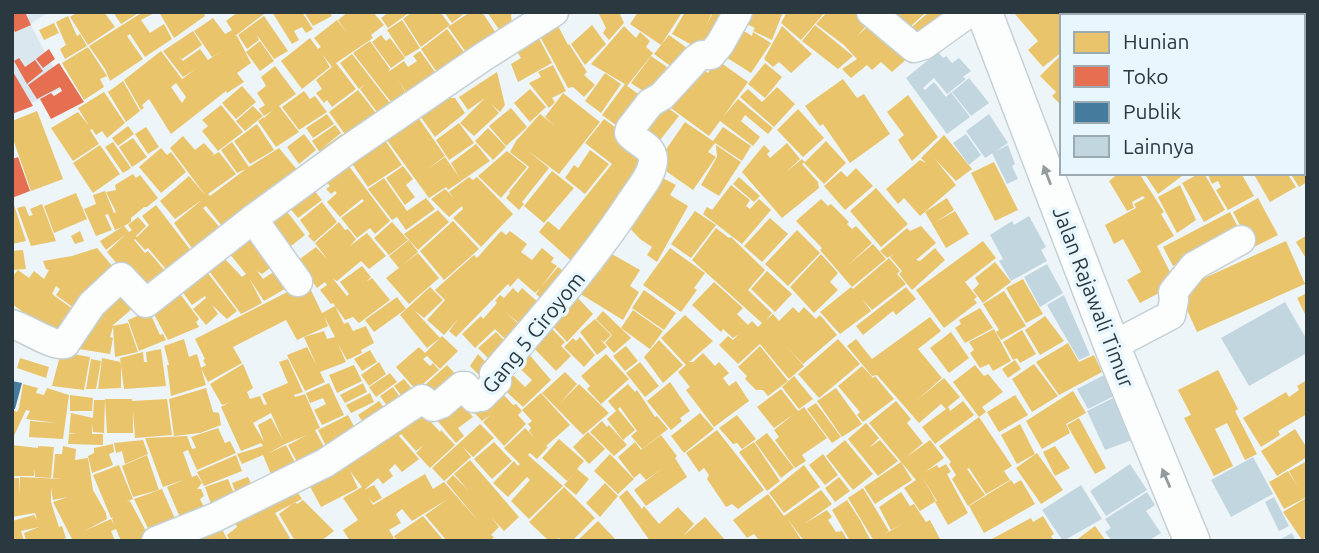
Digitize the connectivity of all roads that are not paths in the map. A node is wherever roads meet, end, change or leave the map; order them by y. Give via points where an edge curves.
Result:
1 (554, 12) edge
2 (738, 12) edge
3 (871, 12) edge
4 (970, 12) edge
5 (984, 12) edge
6 (253, 219) junction
7 (1241, 240) dead end
8 (298, 282) dead end
9 (12, 324) edge
10 (1112, 346) junction
11 (156, 541) edge
12 (1192, 541) edge

1 - 6 street via 350,148
2 - 11 street, Gang 5 Ciroyom via 711,55 696,59 630,129 653,158 650,174 600,249 494,374 497,381 481,397 474,398 462,386 433,407 422,399 325,463
3 - 4 street via 914,48
10 -> 5 main road, Jalan Rajawali Timur
6 - 8 street
6 - 9 street via 146,303 121,277 92,304 65,344
7 - 10 street via 1194,266 1173,292 1171,315
12 -> 10 main road, Jalan Rajawali Timur

